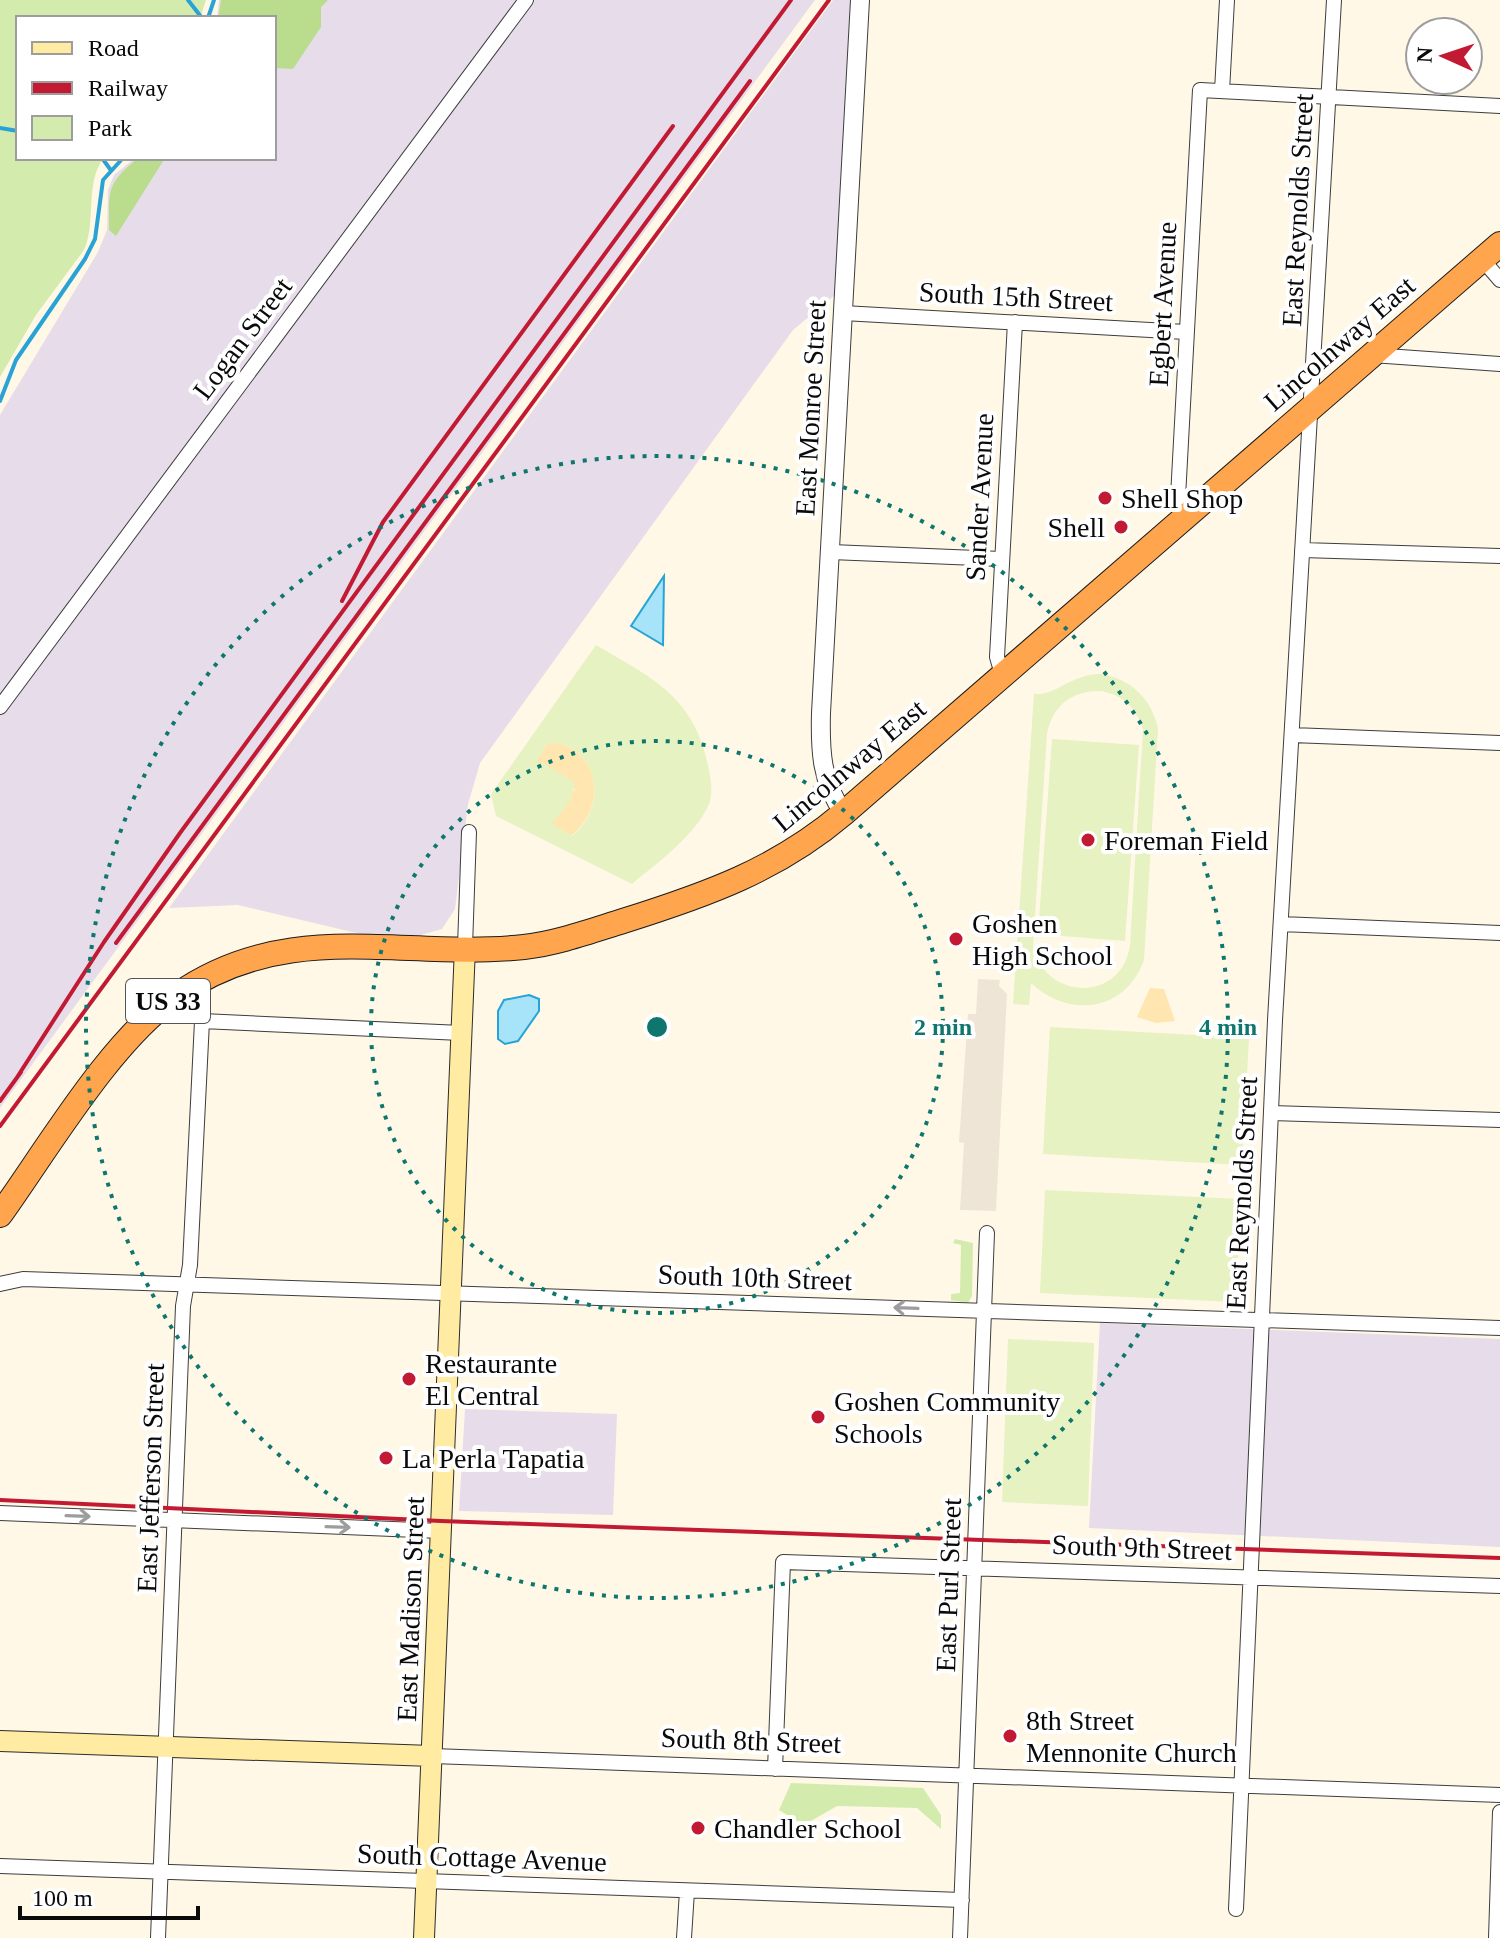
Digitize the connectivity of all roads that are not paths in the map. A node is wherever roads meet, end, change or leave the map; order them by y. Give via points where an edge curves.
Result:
1 (526, 0) edge
2 (860, 0) edge
3 (1227, 0) edge
4 (1334, 0) edge
5 (1222, 91) junction
6 (1329, 96) junction
7 (1500, 106) edge
8 (1491, 251) edge
9 (1500, 280) edge
10 (843, 313) junction
11 (1015, 322) junction
12 (1186, 332) junction
13 (1371, 355) junction
14 (1500, 364) edge
15 (1312, 405) junction
16 (1183, 521) junction
17 (1302, 550) junction
18 (831, 552) junction
19 (1500, 556) edge
20 (1001, 559) junction
21 (1002, 674) junction
22 (0, 707) edge
23 (1292, 735) junction
24 (1500, 743) edge
25 (844, 813) junction
26 (469, 832) dead end
27 (1281, 924) junction
28 (1500, 933) edge
29 (465, 947) junction
30 (461, 1033) junction
31 (1271, 1113) junction
32 (1500, 1120) edge
33 (0, 1215) edge
34 (987, 1233) dead end
35 (4, 1282) edge
36 (187, 1285) junction
37 (451, 1294) junction
38 (983, 1311) junction
39 (1261, 1320) junction
40 (1500, 1328) edge
41 (0, 1513) edge
42 (175, 1520) junction
43 (441, 1531) junction
44 (975, 1568) junction
45 (1251, 1577) junction
46 (1500, 1586) edge
47 (0, 1741) edge
48 (165, 1746) junction
49 (432, 1756) junction
50 (775, 1769) junction
51 (967, 1775) junction
52 (1240, 1785) junction
53 (1500, 1795) edge
54 (1500, 1812) edge
55 (0, 1866) edge
56 (160, 1872) junction
57 (427, 1880) junction
58 (687, 1891) junction
59 (962, 1900) junction
60 (1236, 1909) dead end
61 (158, 1938) edge
62 (424, 1938) edge
63 (684, 1938) edge
64 (960, 1938) edge
65 (1496, 1938) edge

1 - 22 street, Logan Street
2 - 10 street, East Monroe Street
3 - 5 street
4 - 6 street, East Reynolds Street
5 - 6 street
5 - 12 street, Egbert Avenue via 1200,90
6 - 7 street
6 - 15 street, East Reynolds Street
8 - 9 street
8 - 13 highway, Lincolnway East / US 33
10 - 11 street, South 15th Street
10 - 18 street, East Monroe Street
11 - 12 street, South 15th Street
11 - 20 street, Sander Avenue
12 - 16 street, Egbert Avenue via 1178,497
13 - 14 street
13 - 15 highway, Lincolnway East / US 33
15 - 16 highway, Lincolnway East / US 33
15 - 17 street, East Reynolds Street
16 - 21 highway, Lincolnway East / US 33
17 - 19 street
17 - 23 street, East Reynolds Street
18 - 20 street
18 - 25 street, East Monroe Street via 821,746 826,782
20 - 21 street, Sander Avenue via 997,657
21 - 25 highway, Lincolnway East / US 33
23 - 24 street
23 - 27 street, East Reynolds Street
25 - 29 highway, Lincolnway East / US 33 via 782,860 663,909 542,944
26 - 29 street
27 - 28 street
27 - 31 street, East Reynolds Street
29 - 30 main road, East Madison Street
29 - 33 highway, Lincolnway East / US 33 via 333,945 281,950 238,963 180,992 114,1056
30 - 36 street, East Jefferson Street via 202,1021
30 - 37 main road, East Madison Street
31 - 32 street
31 - 39 street, East Reynolds Street
34 - 38 street, East Purl Street
35 - 36 street, South 10th Street
36 - 37 street, South 10th Street
36 - 42 street, East Jefferson Street
38 -> 37 street, South 10th Street
37 - 43 main road, East Madison Street
38 - 39 street, South 10th Street
38 - 44 street, East Purl Street
39 - 40 street, South 10th Street
39 - 45 street, East Reynolds Street
41 -> 42 street
42 -> 43 street
42 - 48 street, East Jefferson Street
43 - 49 main road, East Madison Street
44 - 45 street, South 9th Street
44 - 50 street, South 9th Street via 783,1562
44 - 51 street, East Purl Street
45 - 46 street, South 9th Street
45 - 52 street, East Reynolds Street
47 - 48 main road, South 8th Street
48 - 49 main road, South 8th Street
48 - 56 street, East Jefferson Street
49 - 50 street, South 8th Street
49 - 57 main road, East Madison Street
50 - 51 street, South 8th Street
51 - 52 street, South 8th Street
51 - 59 street, East Purl Street
52 - 53 street, South 8th Street
52 - 60 street, East Reynolds Street
54 - 65 street
55 - 56 street, South Cottage Avenue
56 - 57 street, South Cottage Avenue
56 - 61 street, East Jefferson Street
57 - 58 street, South Cottage Avenue
57 - 62 main road, East Madison Street
58 - 59 street, South Cottage Avenue
58 - 63 street
59 - 64 street, East Purl Street

